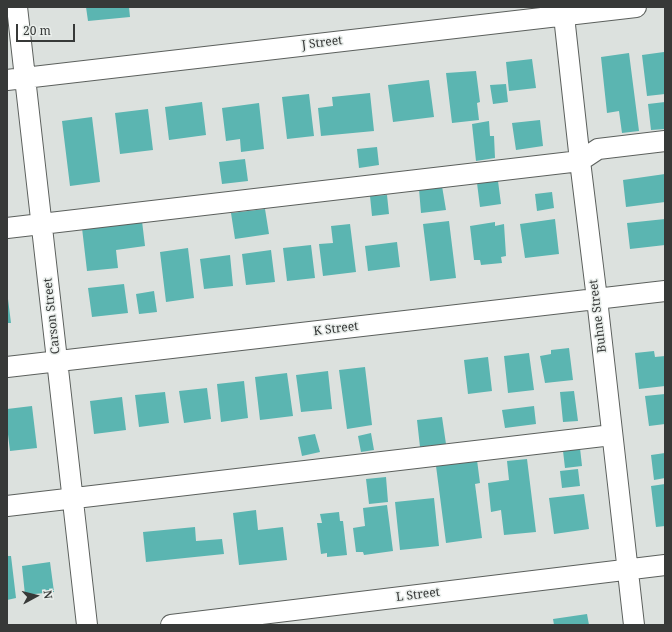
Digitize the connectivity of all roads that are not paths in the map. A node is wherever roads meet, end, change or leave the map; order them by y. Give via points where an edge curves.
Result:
1 (17, 7) edge
2 (636, 7) edge
3 (564, 11) edge
4 (16, 79) edge
5 (665, 141) edge
6 (580, 161) junction
7 (42, 224) junction
8 (7, 228) edge
9 (665, 291) edge
10 (597, 299) junction
11 (57, 362) junction
12 (7, 367) edge
13 (612, 435) junction
14 (73, 498) junction
15 (7, 506) edge
16 (665, 565) edge
17 (627, 569) junction
18 (87, 625) edge
19 (171, 625) edge
20 (634, 625) edge

1 - 4 street, Carson Street
2 - 3 street, J Street
3 - 4 street, J Street
3 - 6 street, Buhne Street
4 - 7 street, Carson Street
5 - 6 street via 598,149
6 - 7 street
6 - 10 street, Buhne Street
7 - 8 street
7 - 11 street, Carson Street
9 - 10 street, K Street
10 - 11 street, K Street
10 - 13 street, Buhne Street
11 - 12 street, K Street
11 - 14 street, Carson Street
13 - 14 street
13 - 17 street, Buhne Street
14 - 15 street
14 - 18 street, Carson Street
16 - 17 street, L Street
17 - 19 street, L Street
17 - 20 street, Buhne Street

